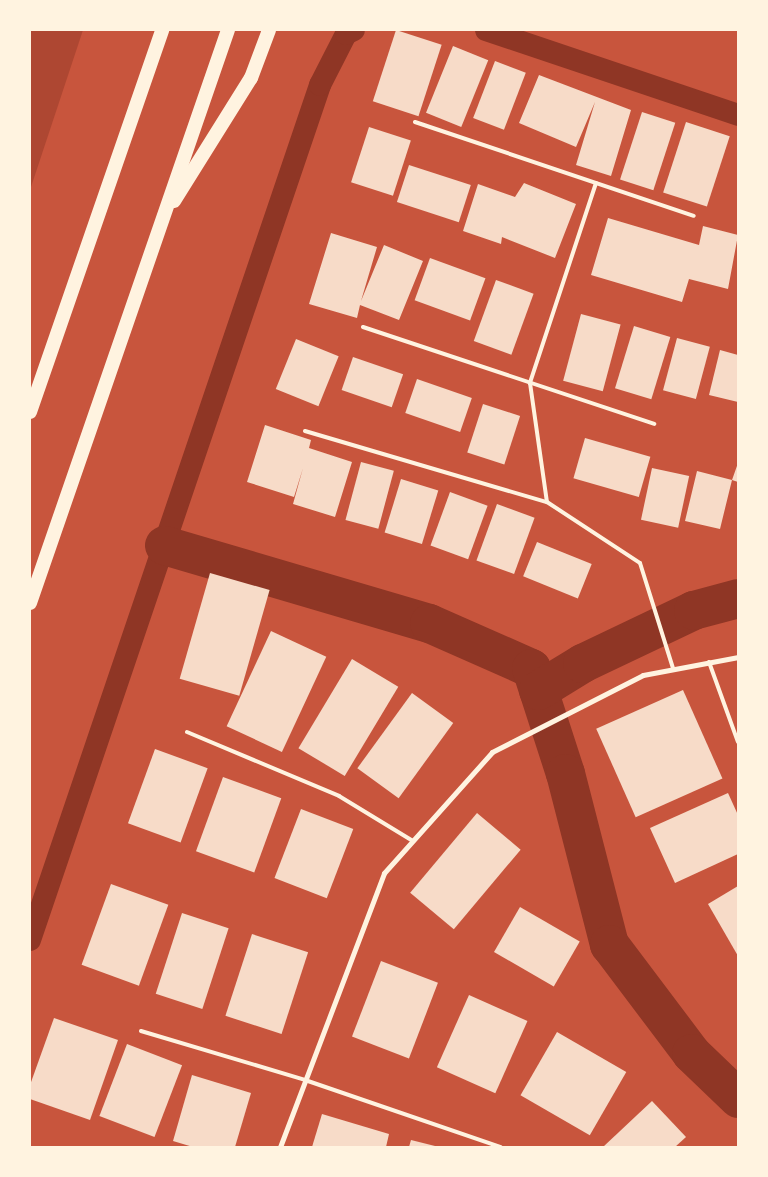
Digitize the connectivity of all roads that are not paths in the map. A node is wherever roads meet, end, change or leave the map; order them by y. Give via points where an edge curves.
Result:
1 (162, 30) edge
2 (228, 30) edge
3 (269, 30) edge
4 (415, 122) dead end
5 (596, 183) junction
6 (694, 216) dead end
7 (161, 223) junction
8 (363, 327) dead end
9 (530, 383) junction
10 (30, 412) edge
11 (654, 424) dead end
12 (305, 431) dead end
13 (547, 502) junction
14 (30, 604) edge
15 (738, 657) edge
16 (709, 662) junction
17 (673, 669) junction
18 (187, 732) dead end
19 (738, 742) edge
20 (413, 840) junction
21 (141, 1031) dead end
22 (305, 1080) junction
23 (280, 1147) edge
24 (501, 1147) edge

1 - 10 highway
2 - 7 highway
3 - 7 highway via 251,78
4 - 5 lane
5 - 6 lane
5 - 9 lane
7 - 14 highway
8 - 9 lane
9 - 11 lane
9 - 13 lane
12 - 13 lane
13 - 17 lane via 640,564
15 - 16 street
16 - 17 street
16 - 19 lane
17 - 20 street via 643,675 492,752
18 - 20 lane via 339,796
20 - 22 street via 384,873
21 - 22 lane
22 - 23 street
22 - 24 lane

